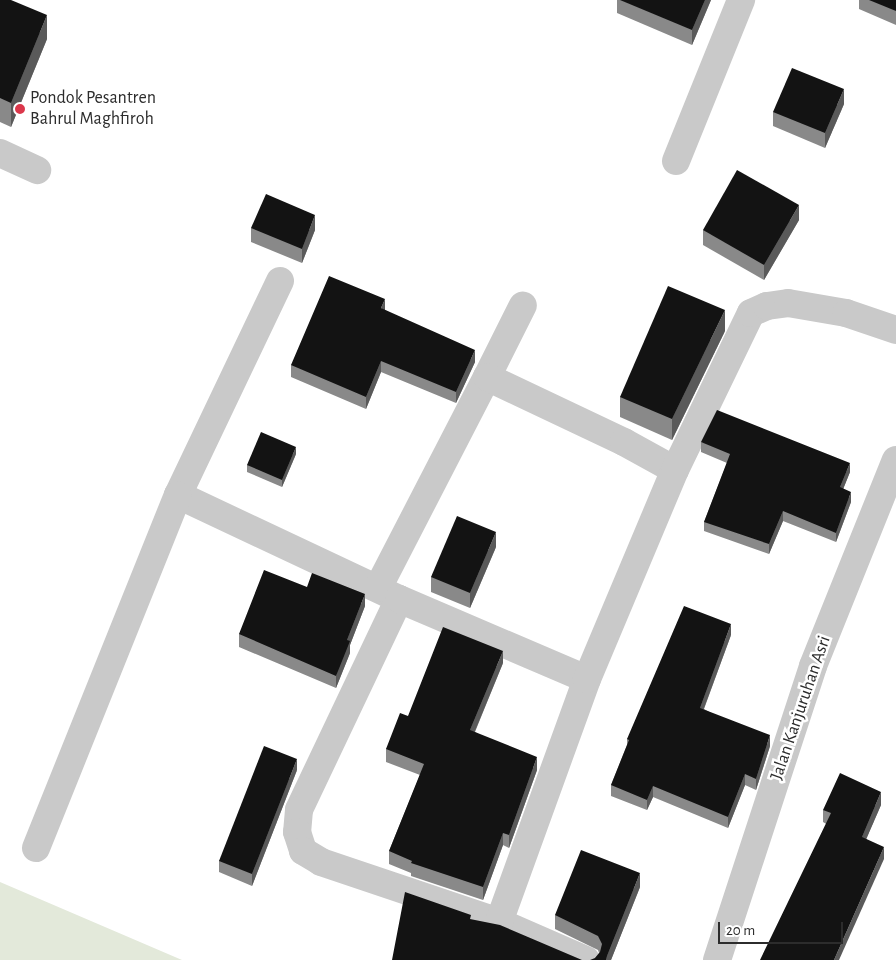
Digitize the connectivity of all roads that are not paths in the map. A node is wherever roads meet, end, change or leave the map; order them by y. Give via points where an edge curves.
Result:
1 (741, 0) edge
2 (0, 153) edge
3 (676, 162) dead end
4 (37, 170) dead end
5 (280, 281) dead end
6 (523, 305) dead end
7 (896, 330) edge
8 (488, 377) junction
9 (896, 460) edge
10 (675, 470) junction
11 (178, 495) junction
12 (389, 593) junction
13 (587, 679) junction
14 (36, 848) dead end
15 (499, 922) junction
16 (586, 960) edge
17 (717, 960) edge

1 - 3 street
2 - 4 street
5 - 11 street
6 - 8 street
7 - 10 street via 846,313 788,303 766,306 751,313
8 - 10 street
8 - 12 street
9 - 17 street, Jalan Kanjuruhan Asri via 813,666
10 - 13 street
11 - 12 street
11 - 14 street
12 - 13 street
12 - 15 street via 300,810 297,832 303,851 321,862
13 - 15 street
15 - 16 street

